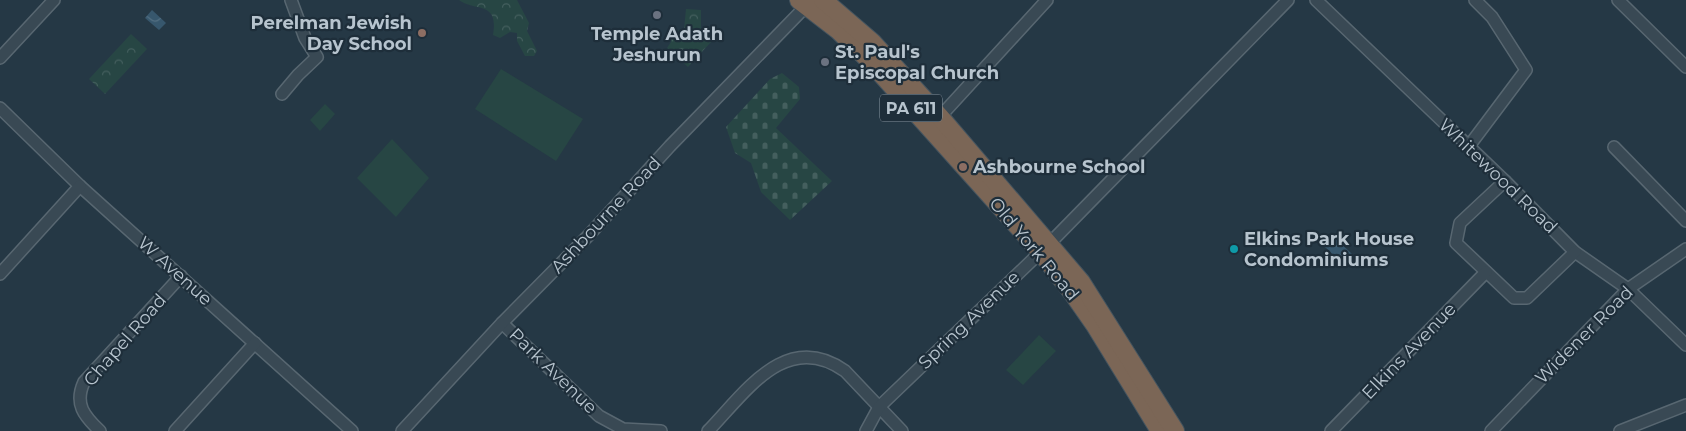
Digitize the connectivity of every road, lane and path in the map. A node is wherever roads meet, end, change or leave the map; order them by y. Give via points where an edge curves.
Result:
1 (54, 0) edge
2 (291, 0) edge
3 (1047, 0) edge
4 (1288, 0) edge
5 (1316, 0) edge
6 (1475, 0) edge
7 (1618, 0) edge
8 (810, 2) edge
9 (0, 58) edge
10 (1686, 67) edge
11 (282, 94) dead end
12 (0, 108) edge
13 (934, 122) junction
14 (1469, 146) junction
15 (1614, 147) dead end
16 (1505, 181) junction
17 (80, 186) junction
18 (1686, 221) edge
19 (1044, 248) junction
20 (1686, 249) edge
21 (1575, 252) junction
22 (1486, 272) junction
23 (0, 274) edge
24 (182, 276) junction
25 (1628, 289) junction
26 (502, 323) junction
27 (255, 343) junction
28 (1686, 345) edge
29 (1686, 405) edge
30 (879, 407) junction
31 (100, 431) edge
32 (175, 431) edge
33 (352, 431) edge
34 (402, 431) edge
35 (661, 431) edge
36 (708, 431) edge
37 (866, 431) edge
38 (902, 431) edge
39 (1160, 431) edge
40 (1175, 431) edge
41 (1331, 431) edge
42 (1491, 431) edge
43 (1620, 431) edge

1 - 9 street
2 - 11 street via 305,38 317,57
3 - 13 street
4 - 19 street, Spring Avenue
5 - 14 street, Whitewood Road
6 - 14 street via 1492,17 1526,70
7 - 10 street
8 - 13 highway, Old York Road / PA 611 via 872,42
8 - 26 street, Ashbourne Road
12 - 17 street, W Avenue
13 - 19 highway, Old York Road / PA 611
14 - 16 street, Whitewood Road
15 - 18 street
16 - 21 street, Whitewood Road
16 - 22 street via 1460,223 1456,243
17 - 23 street
17 - 24 street, W Avenue
19 - 30 street, Spring Avenue
19 - 39 highway, Old York Road / PA 611
19 - 40 highway, Old York Road / PA 611 via 1081,282
20 - 25 street, Widener Road
21 - 22 street via 1527,298 1514,298
21 - 25 street, Whitewood Road
22 - 41 street, Elkins Avenue
24 - 27 street, W Avenue
24 - 31 street, Chapel Road via 84,382 79,399 81,407 87,419
25 - 28 street, Whitewood Road
25 - 42 street, Widener Road
26 - 34 street, Ashbourne Road
26 - 35 street, Park Avenue via 599,416 624,429
27 - 32 street
27 - 33 street, W Avenue
29 - 43 street
30 - 36 street via 835,364 812,358 788,359 765,372
30 - 37 street, Spring Avenue
30 - 38 street

